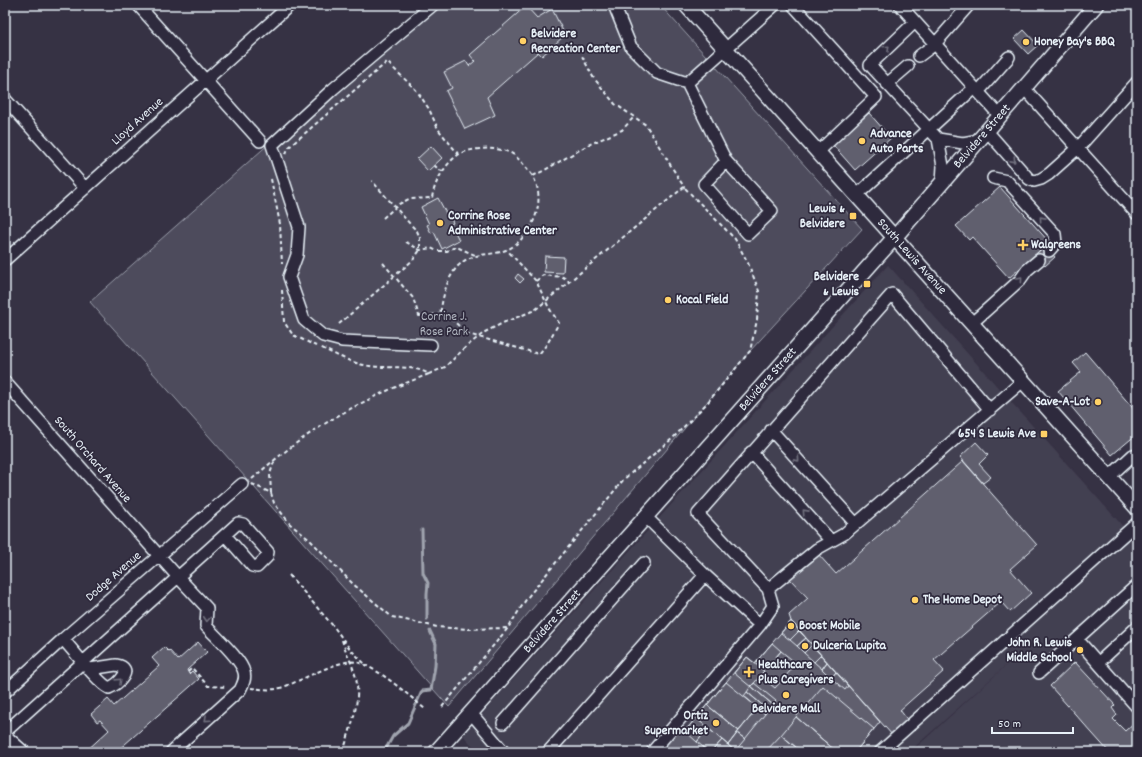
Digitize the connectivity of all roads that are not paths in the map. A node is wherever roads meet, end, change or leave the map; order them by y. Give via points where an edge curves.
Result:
1 (138, 5) edge
2 (290, 5) edge
3 (433, 5) edge
4 (614, 5) edge
5 (686, 5) edge
6 (775, 5) edge
7 (793, 5) edge
8 (900, 5) edge
9 (970, 5) edge
10 (1096, 5) edge
11 (915, 22) junction
12 (935, 44) junction
13 (726, 49) junction
14 (919, 56) dead end
15 (1009, 57) dead end
16 (908, 66) dead end
17 (206, 80) junction
18 (884, 80) junction
19 (1137, 82) edge
20 (687, 83) junction
21 (1024, 88) junction
22 (976, 90) junction
23 (5, 99) edge
24 (1000, 116) junction
25 (929, 129) junction
26 (983, 136) junction
27 (938, 139) junction
28 (260, 141) dead end
29 (1078, 148) junction
30 (818, 152) junction
31 (726, 161) junction
32 (993, 178) dead end
33 (942, 182) junction
34 (85, 188) junction
35 (857, 195) junction
36 (1137, 214) edge
37 (895, 237) junction
38 (1049, 251) dead end
39 (5, 260) edge
40 (1039, 260) dead end
41 (972, 323) junction
42 (431, 345) dead end
43 (1023, 381) junction
44 (5, 382) edge
45 (990, 410) junction
46 (771, 430) junction
47 (751, 452) junction
48 (1136, 456) edge
49 (1109, 477) junction
50 (242, 484) dead end
51 (1137, 508) edge
52 (646, 517) junction
53 (1137, 523) edge
54 (856, 524) junction
55 (225, 535) dead end
56 (831, 541) junction
57 (159, 556) junction
58 (644, 564) dead end
59 (705, 575) junction
60 (178, 577) junction
61 (1137, 585) edge
62 (768, 589) junction
63 (760, 625) junction
64 (1137, 627) edge
65 (63, 639) junction
66 (1077, 639) junction
67 (1098, 663) junction
68 (86, 666) junction
69 (1039, 673) dead end
70 (7, 685) edge
71 (1136, 706) dead end
72 (471, 713) junction
73 (503, 723) dead end
74 (5, 734) edge
75 (24, 752) edge
76 (171, 752) edge
77 (436, 752) edge
78 (504, 752) edge
79 (548, 752) edge
80 (652, 752) edge
81 (880, 752) edge

1 - 17 street
2 - 17 street, Lloyd Avenue
3 - 42 street via 333,89 272,145 298,227 297,255 289,277 304,320 324,336 342,341
4 - 20 street via 631,47 657,73
5 - 13 main road, South Lewis Avenue
6 - 13 street
7 - 30 street via 876,97
8 - 11 street
9 - 12 street
10 - 21 main road, Belvidere Street
11 - 12 street
18 -> 11 street via 870,65
12 - 14 street
12 - 22 street
13 - 20 street
13 - 30 main road, South Lewis Avenue
15 - 22 street
16 - 18 street
17 - 28 street
17 - 34 street, Lloyd Avenue
18 - 25 street
19 - 29 street
20 - 31 street
21 - 24 main road, Belvidere Street
21 - 29 street
22 - 24 street
22 - 25 street
23 - 34 street
24 - 26 main road, Belvidere Street
25 - 27 street
25 - 35 street
26 - 27 street via 963,143
26 -> 29 street via 1034,181 1049,174
26 - 33 main road, Belvidere Street
27 - 33 street via 943,166
29 - 36 street
30 - 35 main road, South Lewis Avenue
31 - 31 street via 772,211 748,234 704,184
38 -> 32 street via 1056,243 1055,234 1007,181
33 - 37 main road, Belvidere Street
34 - 39 street, Lloyd Avenue
35 - 37 main road, South Lewis Avenue
37 - 41 main road, South Lewis Avenue
37 - 52 main road, Belvidere Street
41 -> 40 street
41 - 43 main road, South Lewis Avenue
43 - 45 street
43 - 49 main road, South Lewis Avenue
44 - 57 street, South Orchard Avenue
45 - 46 street via 892,294
45 - 54 street
46 - 47 street
46 -> 54 street
56 -> 47 street
47 - 62 street via 698,514
48 - 49 street
49 - 51 main road, South Lewis Avenue
50 - 57 street, Dodge Avenue
52 - 59 street
52 - 72 main road, Belvidere Street
53 - 81 street
54 - 56 street
55 - 60 street
56 - 62 street via 817,548
57 - 60 street, South Orchard Avenue
57 - 65 street, Dodge Avenue
58 - 73 street
59 - 63 street
59 - 79 street
60 - 68 street
60 -> 76 street, South Orchard Avenue via 207,608 206,626 240,663 245,673 245,682
61 - 66 street
62 - 63 street via 773,606
63 - 80 street
64 - 67 street
65 - 68 street
65 - 70 street, Dodge Avenue
66 - 67 street
66 - 69 street
67 - 71 street
68 - 74 street
72 - 77 main road, Belvidere Street
72 - 78 street
74 - 75 street

